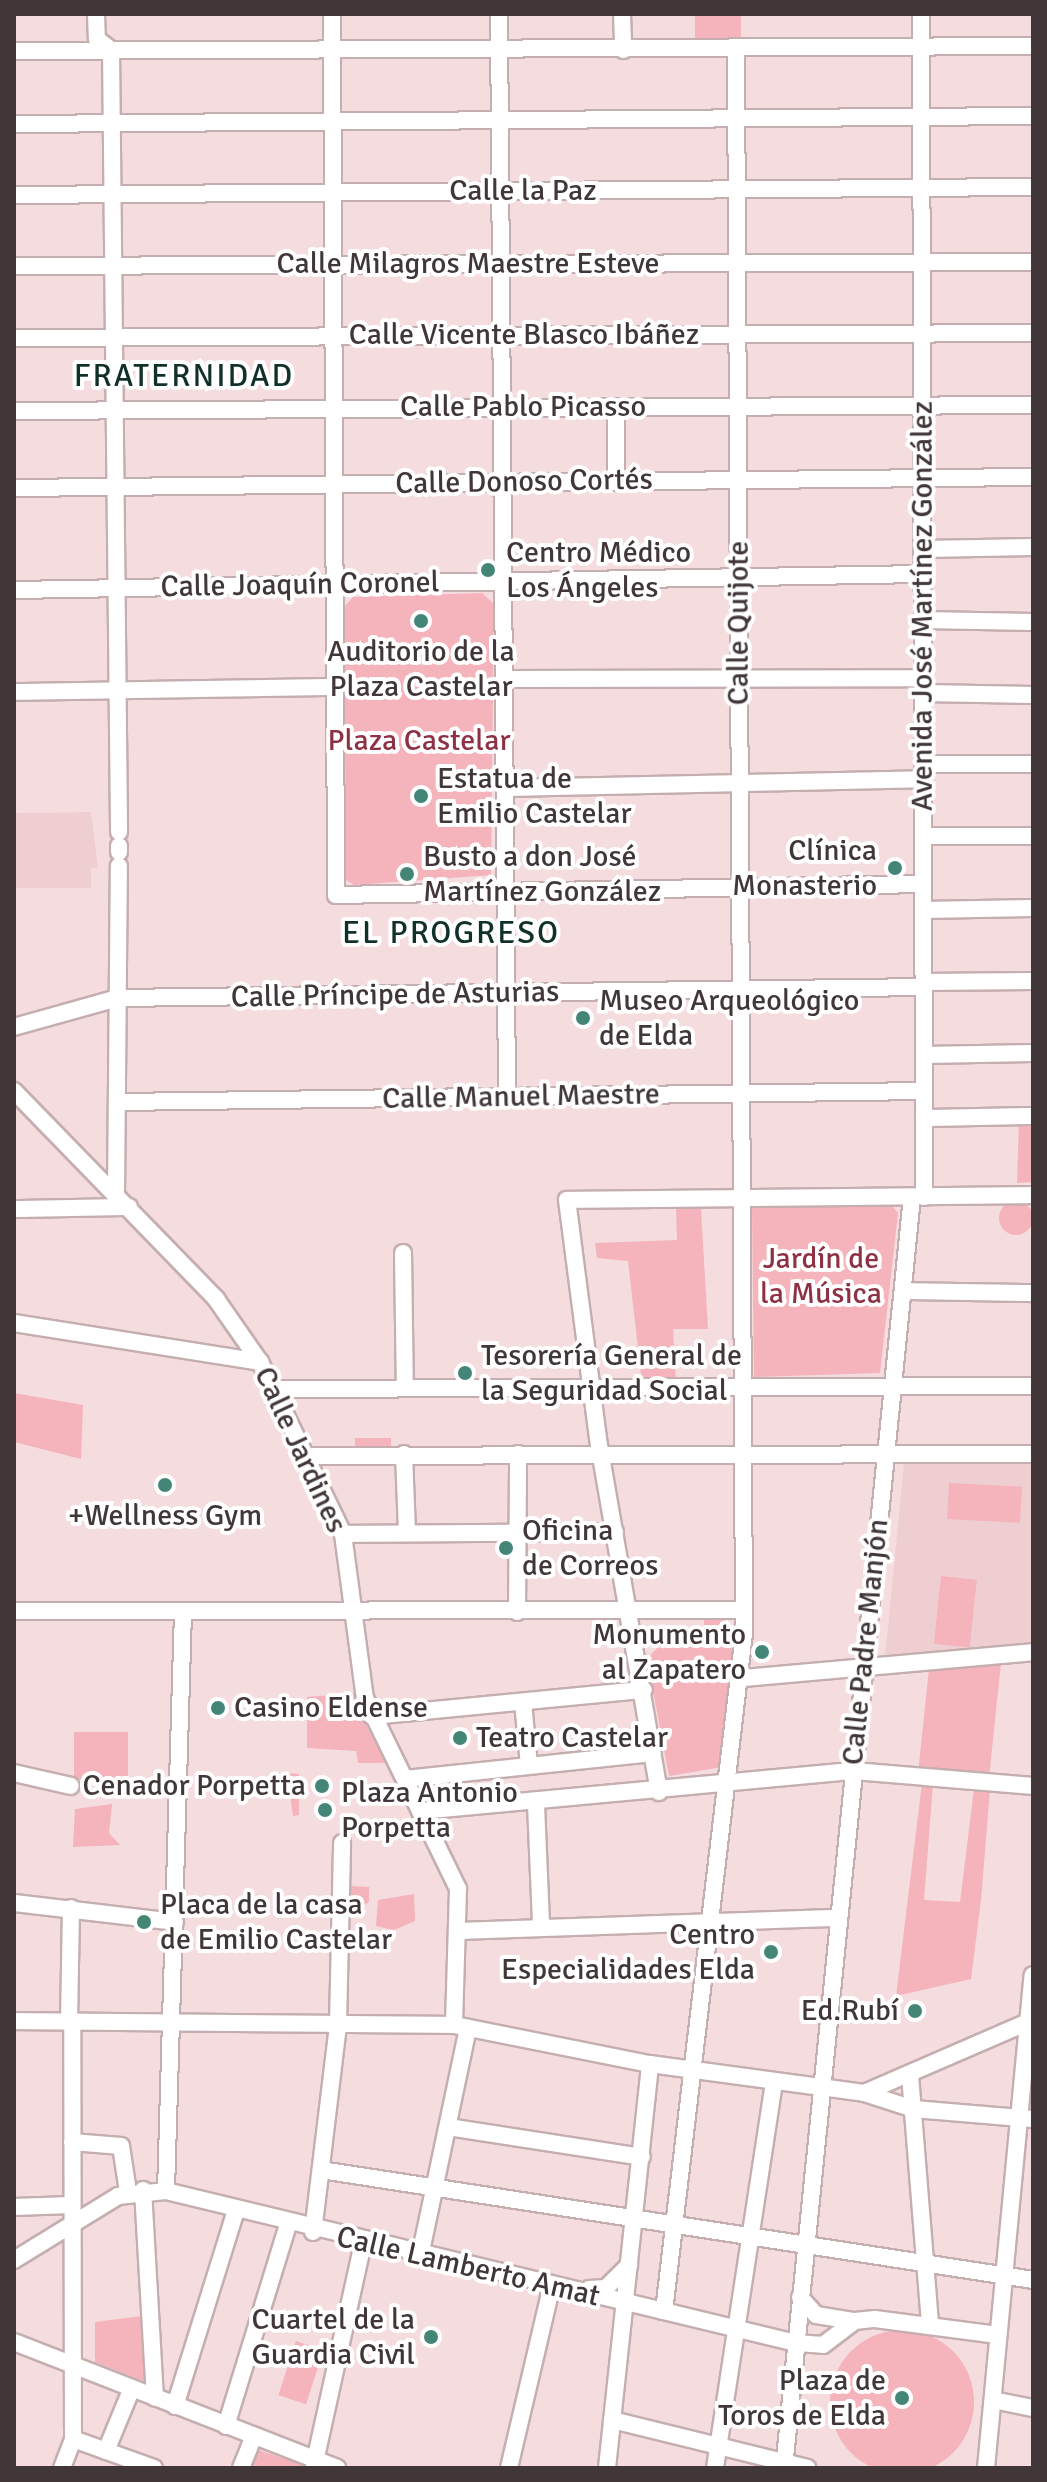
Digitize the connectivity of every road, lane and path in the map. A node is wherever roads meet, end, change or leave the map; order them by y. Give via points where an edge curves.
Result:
1 (96, 14) edge
2 (332, 14) edge
3 (499, 14) edge
4 (622, 14) edge
5 (921, 14) edge
6 (922, 45) junction
7 (1033, 46) edge
8 (736, 49) junction
9 (111, 50) junction
10 (332, 50) junction
11 (501, 50) junction
12 (623, 50) junction
13 (14, 51) edge
14 (922, 116) junction
15 (1033, 116) edge
16 (737, 118) junction
17 (502, 121) junction
18 (14, 124) edge
19 (333, 124) junction
20 (112, 125) junction
21 (1033, 187) edge
22 (922, 188) junction
23 (737, 189) junction
24 (502, 191) junction
25 (333, 192) junction
26 (113, 194) junction
27 (14, 195) edge
28 (922, 262) junction
29 (1033, 262) edge
30 (737, 263) junction
31 (503, 264) junction
32 (333, 265) junction
33 (14, 266) edge
34 (114, 266) junction
35 (922, 332) junction
36 (738, 333) junction
37 (1033, 333) edge
38 (503, 335) junction
39 (332, 336) junction
40 (114, 337) junction
41 (14, 338) edge
42 (922, 405) junction
43 (1033, 405) edge
44 (738, 406) junction
45 (616, 407) junction
46 (504, 408) junction
47 (333, 409) junction
48 (115, 410) junction
49 (14, 411) edge
50 (1033, 477) edge
51 (922, 478) junction
52 (739, 480) junction
53 (616, 481) junction
54 (504, 483) junction
55 (333, 484) junction
56 (116, 487) junction
57 (14, 488) edge
58 (1033, 547) edge
59 (923, 549) junction
60 (923, 574) junction
61 (739, 577) junction
62 (504, 581) junction
63 (334, 584) junction
64 (117, 588) junction
65 (14, 590) edge
66 (923, 620) junction
67 (1033, 622) edge
68 (505, 679) junction
69 (740, 679) junction
70 (923, 685) junction
71 (335, 687) junction
72 (118, 690) junction
73 (14, 692) edge
74 (1033, 695) edge
75 (1033, 764) edge
76 (923, 772) junction
77 (740, 783) junction
78 (506, 788) junction
79 (923, 836) junction
80 (1033, 836) edge
81 (923, 884) junction
82 (741, 888) junction
83 (506, 892) junction
84 (1033, 908) edge
85 (923, 910) junction
86 (1033, 981) edge
87 (924, 985) junction
88 (742, 990) junction
89 (507, 993) junction
90 (118, 998) junction
91 (14, 1027) edge
92 (1033, 1053) edge
93 (924, 1055) junction
94 (14, 1091) edge
95 (924, 1091) junction
96 (742, 1094) junction
97 (507, 1097) junction
98 (118, 1102) junction
99 (1033, 1116) edge
100 (924, 1118) junction
101 (117, 1157) junction
102 (97, 1175) junction
103 (116, 1194) junction
104 (1033, 1195) edge
105 (918, 1197) junction
106 (743, 1198) junction
107 (129, 1207) junction
108 (14, 1209) edge
109 (403, 1253) dead end
110 (903, 1291) junction
111 (1033, 1293) edge
112 (14, 1323) edge
113 (260, 1362) junction
114 (590, 1383) junction
115 (891, 1385) junction
116 (744, 1386) junction
117 (1033, 1386) edge
118 (405, 1388) junction
119 (273, 1389) junction
120 (600, 1450) junction
121 (885, 1453) junction
122 (404, 1454) junction
123 (518, 1454) junction
124 (1033, 1454) edge
125 (744, 1455) junction
126 (306, 1456) junction
127 (615, 1532) junction
128 (407, 1533) junction
129 (517, 1533) junction
130 (343, 1534) junction
131 (630, 1609) junction
132 (744, 1610) junction
133 (14, 1611) edge
134 (517, 1612) junction
135 (183, 1613) junction
136 (351, 1615) junction
137 (1033, 1652) edge
138 (864, 1664) junction
139 (743, 1678) junction
140 (644, 1690) junction
141 (523, 1702) junction
142 (372, 1716) junction
143 (653, 1753) junction
144 (529, 1766) junction
145 (854, 1771) junction
146 (14, 1773) edge
147 (405, 1779) junction
148 (731, 1785) junction
149 (71, 1786) dead end
150 (1033, 1786) edge
151 (659, 1792) junction
152 (536, 1804) junction
153 (420, 1811) junction
154 (342, 1843) dead end
155 (14, 1903) edge
156 (71, 1908) junction
157 (838, 1918) junction
158 (175, 1922) junction
159 (714, 1922) junction
160 (541, 1925) junction
161 (459, 1931) junction
162 (1033, 1975) edge
163 (175, 2020) junction
164 (14, 2021) edge
165 (1031, 2021) edge
166 (71, 2023) junction
167 (338, 2024) junction
168 (461, 2027) junction
169 (650, 2064) junction
170 (695, 2071) junction
171 (910, 2075) junction
172 (774, 2082) junction
173 (824, 2088) junction
174 (864, 2093) junction
175 (914, 2109) junction
176 (1026, 2120) edge
177 (448, 2127) junction
178 (72, 2142) junction
179 (642, 2157) junction
180 (321, 2170) junction
181 (434, 2188) junction
182 (136, 2191) junction
183 (166, 2191) junction
184 (71, 2205) junction
185 (14, 2207) edge
186 (236, 2210) junction
187 (635, 2220) junction
188 (70, 2223) junction
189 (288, 2225) junction
190 (675, 2227) junction
191 (313, 2232) junction
192 (753, 2239) junction
193 (363, 2243) junction
194 (806, 2248) junction
195 (420, 2256) junction
196 (14, 2260) edge
197 (925, 2264) junction
198 (629, 2265) junction
199 (1004, 2276) junction
200 (1033, 2280) edge
201 (552, 2285) junction
202 (575, 2290) junction
203 (800, 2297) junction
204 (624, 2302) junction
205 (664, 2311) junction
206 (855, 2321) junction
207 (930, 2324) junction
208 (738, 2329) junction
209 (998, 2335) junction
210 (14, 2342) edge
211 (796, 2343) junction
212 (72, 2364) junction
213 (132, 2388) junction
214 (155, 2398) junction
215 (993, 2400) junction
216 (175, 2406) junction
217 (1033, 2408) edge
218 (612, 2420) junction
219 (226, 2426) junction
220 (254, 2436) junction
221 (73, 2439) junction
222 (718, 2445) junction
223 (106, 2451) junction
224 (314, 2464) edge
225 (784, 2465) edge
226 (62, 2468) edge
227 (154, 2468) edge
228 (241, 2468) edge
229 (337, 2468) edge
230 (509, 2468) edge
231 (607, 2468) edge
232 (715, 2468) edge
233 (807, 2468) edge
234 (986, 2468) edge

1 - 9 street via 97,39
2 - 10 street
3 - 11 street
4 - 12 street
5 - 6 street, Avenida José Martínez González
6 - 7 street
6 - 8 street
6 - 14 street, Avenida José Martínez González
8 - 12 street
8 - 16 street, Calle Quijote
9 - 10 street
9 - 13 street
9 - 20 street
10 - 11 street
10 - 19 street
11 - 12 street
11 - 17 street
14 - 15 street
14 - 16 street
14 - 22 street, Avenida José Martínez González
16 - 17 street
16 - 23 street, Calle Quijote
17 - 19 street
17 - 24 street
18 - 20 street
19 - 20 street
19 - 25 street
20 - 26 street
21 - 22 street, Calle la Paz
22 - 23 street, Calle la Paz
22 - 28 street, Avenida José Martínez González
23 - 24 street, Calle la Paz
23 - 30 street, Calle Quijote
24 - 25 street, Calle la Paz
24 - 31 street
25 - 26 street, Calle la Paz
25 - 32 street
26 - 27 street, Calle la Paz
26 - 34 street
28 - 29 street, Calle Milagros Maestre Esteve
28 - 30 street, Calle Milagros Maestre Esteve
28 - 35 street, Avenida José Martínez González
30 - 31 street, Calle Milagros Maestre Esteve
30 - 36 street, Calle Quijote
31 - 32 street, Calle Milagros Maestre Esteve
31 - 38 street
32 - 34 street, Calle Milagros Maestre Esteve
32 - 39 street
33 - 34 street, Calle Milagros Maestre Esteve
34 - 40 street
35 - 36 street, Calle Vicente Blasco Ibáñez
35 - 37 street, Calle Vicente Blasco Ibáñez
35 - 42 street, Avenida José Martínez González
36 - 38 street, Calle Vicente Blasco Ibáñez
36 - 44 street, Calle Quijote
38 - 39 street, Calle Vicente Blasco Ibáñez
38 - 46 street
39 - 40 street, Calle Vicente Blasco Ibáñez
39 - 47 street
40 - 41 street, Calle Vicente Blasco Ibáñez
40 - 48 street
42 - 43 street, Calle Pablo Picasso
42 - 44 street, Calle Pablo Picasso
42 - 51 street, Avenida José Martínez González
44 - 45 street, Calle Pablo Picasso
44 - 52 street, Calle Quijote
45 - 46 street, Calle Pablo Picasso
45 - 53 street
46 - 47 street, Calle Pablo Picasso
46 - 54 street
47 - 48 street, Calle Pablo Picasso
47 - 55 street
48 - 49 street, Calle Pablo Picasso
48 - 56 street
50 - 51 street, Calle Donoso Cortés
51 - 52 street, Calle Donoso Cortés
51 - 59 street, Avenida José Martínez González
52 - 53 street, Calle Donoso Cortés
52 - 61 street, Calle Quijote
53 - 54 street, Calle Donoso Cortés
54 - 55 street, Calle Donoso Cortés
54 - 62 street
55 - 56 street, Calle Donoso Cortés
55 - 63 street
56 - 57 street, Calle Donoso Cortés
56 - 64 street
58 - 59 street
59 - 60 street, Avenida José Martínez González
60 - 61 street, Calle Joaquín Coronel
60 - 66 street, Avenida José Martínez González
61 - 62 street, Calle Joaquín Coronel
61 - 69 street, Calle Quijote
62 - 63 street, Calle Joaquín Coronel
62 - 68 street
63 - 64 street, Calle Joaquín Coronel
63 - 71 street
64 - 65 street, Calle Joaquín Coronel
64 - 72 street
66 - 67 street
66 - 70 street, Avenida José Martínez González
68 - 69 street
68 - 78 street
69 - 70 street
69 - 77 street, Calle Quijote
70 - 74 street
70 - 76 street, Avenida José Martínez González
71 - 72 street
71 - 83 street via 336,895
72 - 73 street
72 - 90 street
75 - 76 street
76 - 77 street
76 - 79 street, Avenida José Martínez González
77 - 78 street
77 - 82 street, Calle Quijote
78 - 83 street
79 - 80 street
79 - 81 street, Avenida José Martínez González
81 - 82 street
81 - 85 street, Avenida José Martínez González
82 - 83 street
82 - 88 street, Calle Quijote
83 - 89 street
84 - 85 street
85 - 87 street, Avenida José Martínez González
86 - 87 street, Calle Príncipe de Asturias
87 - 88 street, Calle Príncipe de Asturias
87 - 93 street, Avenida José Martínez González
88 - 89 street, Calle Príncipe de Asturias
88 - 96 street, Calle Quijote
89 - 90 street, Calle Príncipe de Asturias
89 - 97 street
90 - 91 street, Calle Príncipe de Asturias
90 - 98 street
92 - 93 street
93 - 95 street, Avenida José Martínez González
94 - 102 street, Calle Jardines
95 - 96 street, Calle Manuel Maestre
95 - 100 street, Avenida José Martínez González
96 - 97 street, Calle Manuel Maestre
96 - 106 street, Calle Quijote
97 - 98 street, Calle Manuel Maestre
98 - 101 street
99 - 100 street
100 - 105 street, Avenida José Martínez González
101 - 102 street
101 - 103 street
102 - 103 street, Calle Jardines
103 - 107 street, Calle Jardines
104 - 105 street
105 - 106 street
105 - 110 street, Calle Padre Manjón
106 - 114 street via 567,1200
106 - 116 street, Calle Quijote
107 - 108 street
107 - 113 street, Calle Jardines via 216,1299
109 - 118 street
110 - 111 street
110 - 115 street, Calle Padre Manjón
112 - 113 street
113 - 119 street, Calle Jardines
114 - 116 street
114 - 118 street
114 - 120 street
115 - 116 street
115 - 117 street
115 - 121 street, Calle Padre Manjón
116 - 125 street, Calle Quijote
118 - 119 street
119 - 126 street, Calle Jardines
120 - 123 street
120 - 125 street
120 - 127 street
121 - 124 street
121 - 125 street
121 - 138 street, Calle Padre Manjón
122 - 123 street
122 - 126 street
122 - 128 street
123 - 129 street
125 - 132 street, Calle Quijote
126 - 130 street, Calle Jardines
127 - 129 street
127 - 131 street
128 - 129 street
128 - 130 street
129 - 134 street
130 - 136 street, Calle Jardines
131 - 132 street
131 - 134 street
131 - 140 street
132 - 139 street, Calle Quijote
133 - 135 street
134 - 136 street
135 - 136 street
135 - 158 street
136 - 142 street, Calle Jardines
137 - 138 street
138 - 139 street
138 - 145 street, Calle Padre Manjón
139 - 148 street, Calle Quijote
140 - 141 street
140 - 143 street
141 - 142 street
141 - 144 street
142 - 147 street, Calle Jardines
143 - 144 street
143 - 151 street
144 - 147 street
145 - 148 street
145 - 150 street
145 - 157 street, Calle Padre Manjón
146 - 149 street
147 - 153 street, Calle Jardines
148 - 151 street
148 - 159 street, Calle Quijote
151 - 152 street
152 - 153 street
152 - 160 street
153 - 161 street, Calle Jardines via 458,1889
154 - 167 street
155 - 156 street
156 - 158 street
156 - 166 street
157 - 159 street
157 - 173 street, Calle Padre Manjón
158 - 163 street
159 - 160 street
159 - 170 street, Calle Quijote
160 - 161 street
161 - 168 street, Calle Jardines
162 - 165 street
163 - 166 street
163 - 167 street
163 - 183 street
164 - 166 street
165 - 171 street
165 - 176 street
166 - 178 street
167 - 168 street
167 - 180 street
168 - 169 street
168 - 177 street, Calle Jardines
169 - 170 street
169 - 179 street
170 - 172 street
170 - 190 street, Calle Quijote
171 - 174 street
171 - 175 street
172 - 173 street
172 - 192 street
173 - 174 street
173 - 194 street, Calle Padre Manjón
174 - 175 street
175 - 176 street
175 - 197 street
176 - 199 street
177 - 179 street
177 - 181 street, Calle Jardines
178 - 182 street via 121,2146
178 - 184 street
179 - 187 street
180 - 181 street
180 - 191 street
181 - 187 street
181 - 195 street, Calle Jardines
182 - 183 street, Calle Lamberto Amat
182 - 188 street
182 - 214 street
183 - 186 street, Calle Lamberto Amat
184 - 185 street
184 - 188 street
186 - 189 street, Calle Lamberto Amat
186 - 216 street
187 - 190 street
187 - 198 street
188 - 196 street
188 - 212 street
189 - 191 street, Calle Lamberto Amat
189 - 219 street
190 - 192 street
190 - 205 street, Calle Quijote
191 - 193 street, Calle Lamberto Amat
192 - 194 street
192 - 208 street
193 - 195 street, Calle Lamberto Amat
193 - 224 street
194 - 197 street
194 - 203 street, Calle Padre Manjón
195 - 201 street, Calle Lamberto Amat
197 - 199 street
197 - 207 street
198 - 202 street via 606,2288
198 - 204 street
199 - 200 street
199 - 209 street
201 - 202 street, Calle Lamberto Amat
201 - 230 street
202 - 204 street, Calle Lamberto Amat
203 - 206 street via 816,2315
203 - 211 street, Calle Padre Manjón
204 - 205 street, Calle Lamberto Amat
204 - 218 street
205 - 208 street, Calle Lamberto Amat
206 - 207 street
206 - 211 street via 823,2345
207 - 209 street
208 - 211 street, Calle Lamberto Amat
208 - 222 street
209 - 215 street
210 - 212 street
211 - 225 street, Calle Padre Manjón
212 - 213 street
212 - 221 street
213 - 214 street
213 - 223 street
214 - 216 street
215 - 217 street
215 - 234 street
216 - 219 street
218 - 222 street
218 - 231 street
219 - 220 street
220 - 224 street
220 - 228 street
221 - 223 street
221 - 226 street
222 - 225 street
222 - 232 street
223 - 227 street
224 - 229 street
225 - 233 street

